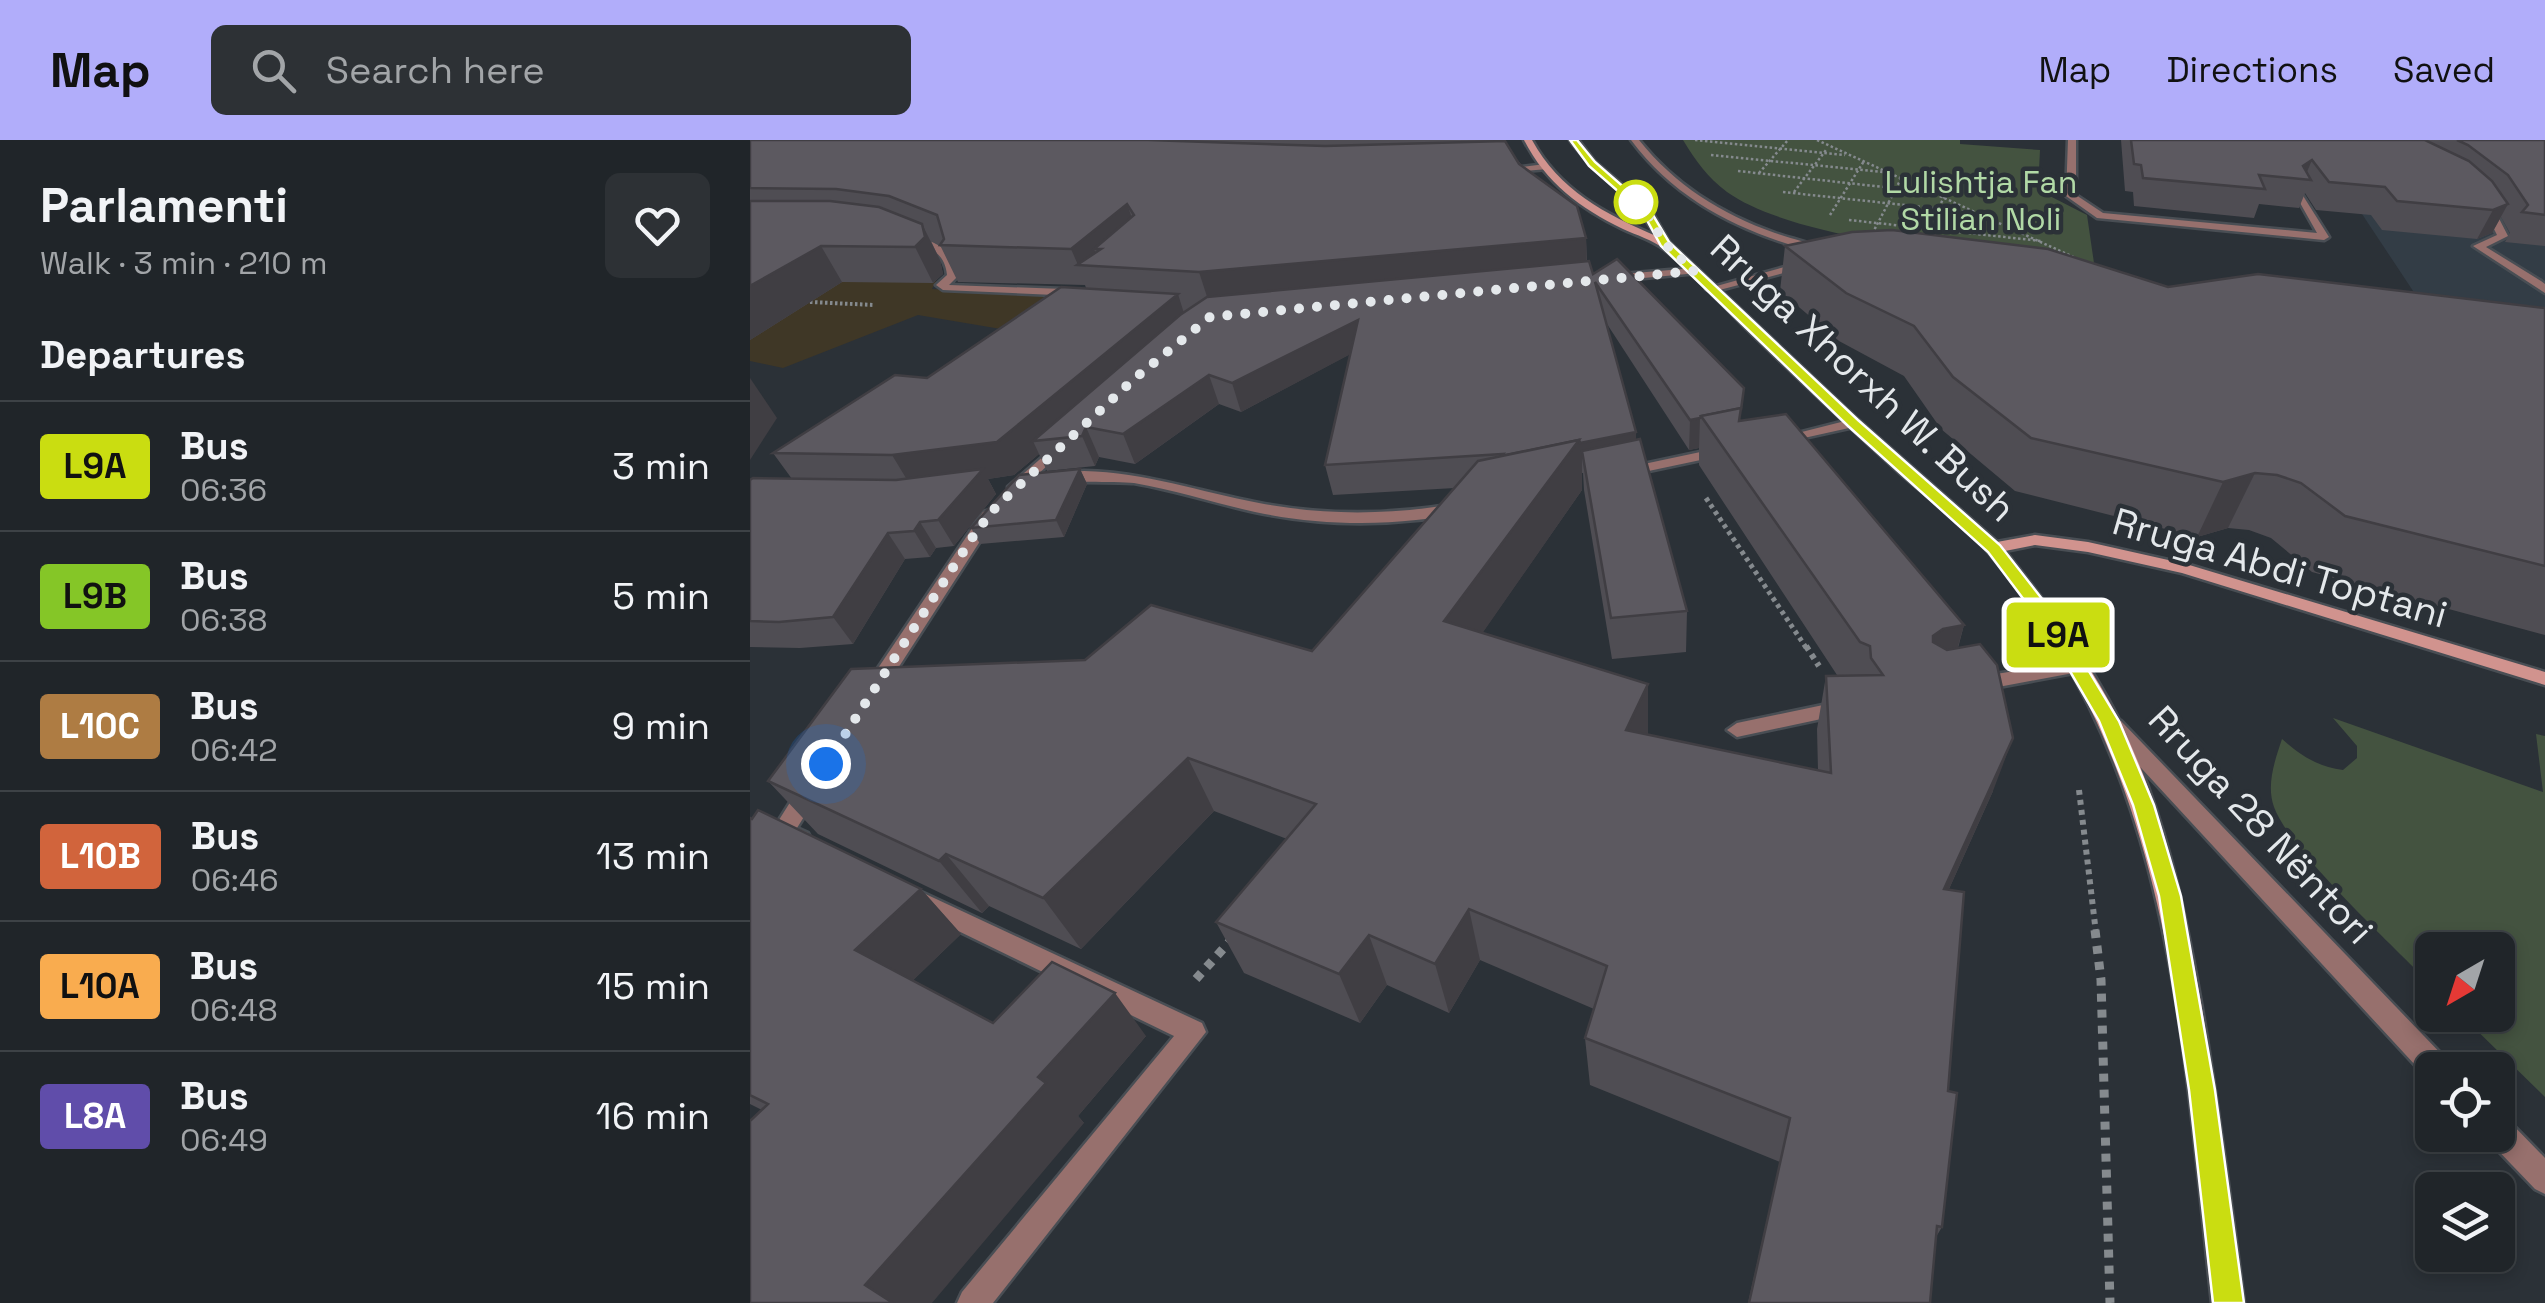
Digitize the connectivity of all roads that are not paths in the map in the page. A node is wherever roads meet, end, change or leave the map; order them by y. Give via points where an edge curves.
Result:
1 (1528, 140) edge
2 (1574, 140) edge
3 (2072, 140) edge
4 (1638, 144) edge
5 (1545, 167) junction
6 (1490, 171) edge
7 (2472, 188) edge
8 (2300, 194) edge
9 (896, 235) edge
10 (1665, 244) junction
11 (1828, 252) edge
12 (1859, 258) edge
13 (1694, 271) junction
14 (1595, 280) edge
15 (1712, 289) junction
16 (2545, 290) edge
17 (1072, 310) edge
18 (1853, 423) junction
19 (1077, 432) edge
20 (1755, 445) edge
21 (1736, 449) edge
22 (1604, 477) edge
23 (1019, 484) junction
24 (988, 489) dead end
25 (1470, 506) edge
26 (1994, 548) junction
27 (2077, 667) junction
28 (2545, 678) edge
29 (1949, 689) edge
30 (1842, 708) edge
31 (858, 714) edge
32 (2109, 721) junction
33 (1737, 730) dead end
34 (815, 781) edge
35 (818, 849) edge
36 (904, 893) edge
37 (2421, 1052) edge
38 (2515, 1148) edge
39 (2545, 1179) edge
40 (973, 1303) edge
41 (2228, 1303) edge

1 - 5 main road, Rruga Xhorxh W. Bush
2 - 10 main road, Rruga Xhorxh W. Bush via 1646,212
3 - 8 street via 2071,196 2100,216 2324,237
4 - 11 street via 1698,201 1726,218
5 - 6 street
5 - 10 main road, Rruga Xhorxh W. Bush via 1601,217
7 - 16 street via 2503,236 2478,246
9 - 17 street via 948,256 953,276 946,288 1064,292 1050,308
10 - 13 main road, Rruga Xhorxh W. Bush
12 - 15 street via 1842,255
13 - 14 street
13 - 15 main road, Rruga Xhorxh W. Bush
15 - 18 main road, Rruga Xhorxh W. Bush
18 - 20 street
18 - 26 main road, Rruga Xhorxh W. Bush
19 - 23 street
21 - 22 street
23 - 24 street
23 - 25 street via 1124,477 1317,516
23 - 31 street via 976,532
26 - 27 main road, Rruga Xhorxh W. Bush
26 - 28 main road, Rruga Abdi Toptani via 2035,540 2186,569
27 - 29 street
27 - 32 main road, Rruga Xhorxh W. Bush
30 - 33 street
32 - 37 street, Rruga 28 Nëntori
32 - 41 main road, Rruga Xhorxh W. Bush via 2170,896
34 - 35 street via 783,831
36 - 40 street via 1193,1032
38 - 39 street

